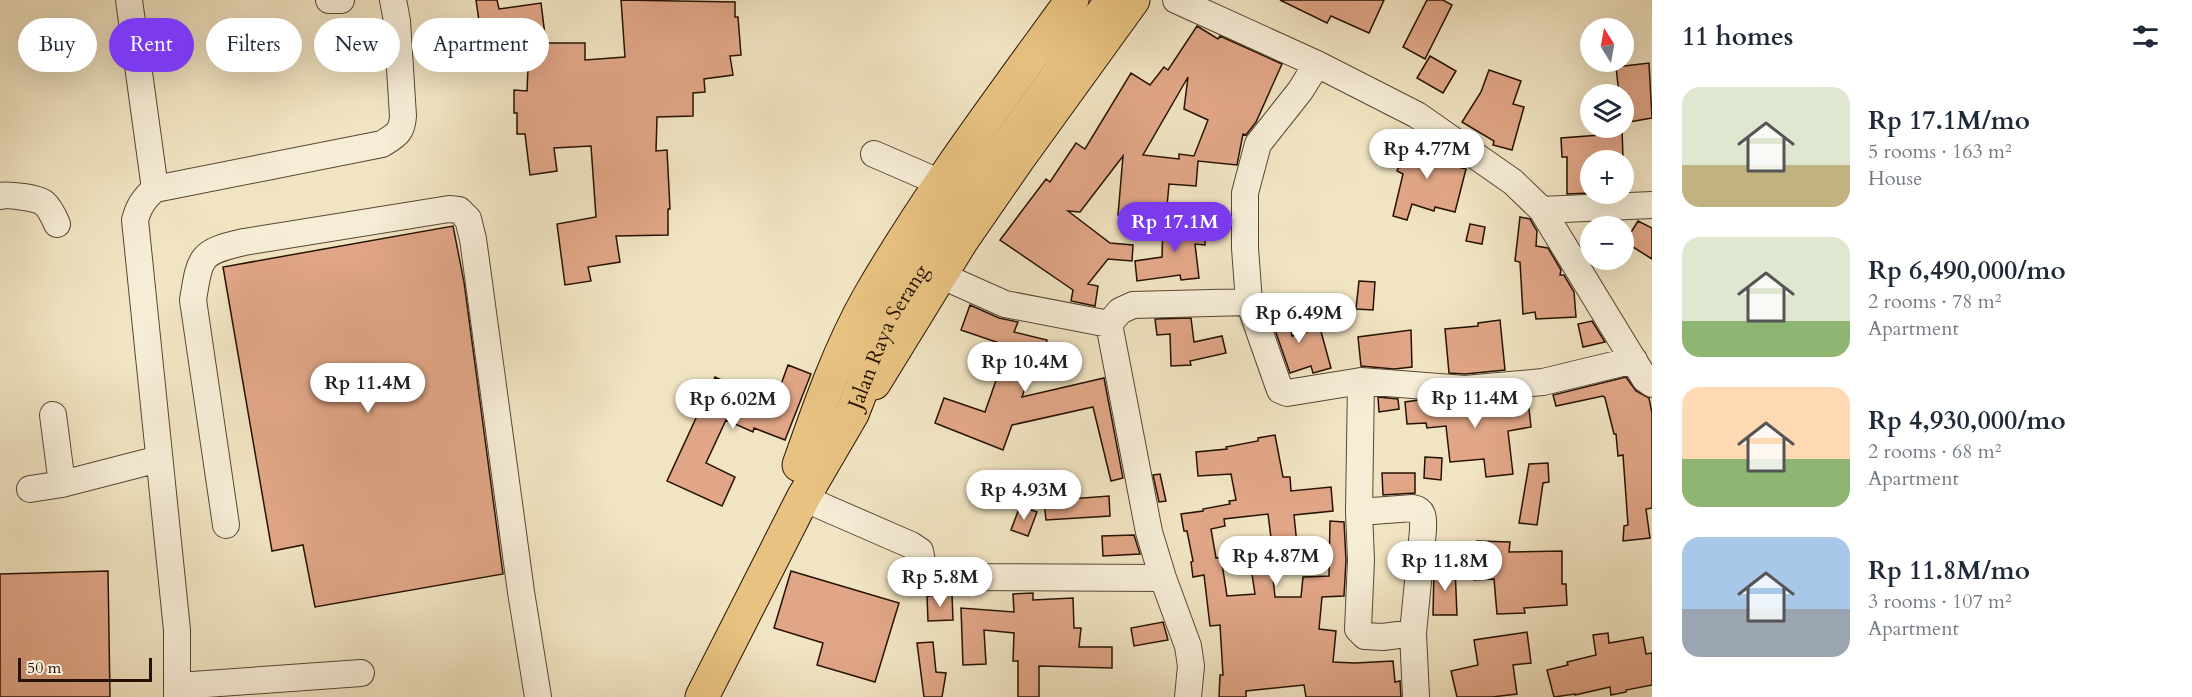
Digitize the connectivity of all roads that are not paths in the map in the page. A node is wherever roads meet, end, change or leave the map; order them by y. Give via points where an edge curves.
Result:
1 (129, 0) edge
2 (329, 0) edge
3 (341, 0) edge
4 (393, 0) edge
5 (1072, 0) edge
6 (1092, 0) edge
7 (1112, 0) edge
8 (1134, 0) edge
9 (1176, 0) edge
10 (1317, 64) junction
11 (874, 154) dead end
12 (941, 183) junction
13 (155, 189) junction
14 (0, 196) edge
15 (1652, 206) edge
16 (1542, 210) junction
17 (57, 224) dead end
18 (940, 275) junction
19 (1249, 302) junction
20 (882, 319) junction
21 (1109, 324) junction
22 (1634, 360) junction
23 (1361, 381) junction
24 (1652, 384) edge
25 (53, 415) dead end
26 (159, 459) junction
27 (806, 480) junction
28 (62, 484) junction
29 (30, 489) dead end
30 (1359, 512) junction
31 (226, 525) dead end
32 (1163, 578) junction
33 (1413, 633) junction
34 (361, 673) dead end
35 (177, 691) edge
36 (538, 697) edge
37 (683, 697) edge
38 (702, 697) edge
39 (1188, 697) edge
40 (1416, 697) edge

1 - 13 street
2 - 3 street
4 - 13 street via 403,116 402,128 395,136 382,144
5 - 12 main road
6 - 20 main road, Jalan Raya Serang via 987,145
7 - 20 main road, Jalan Raya Serang
8 - 18 main road via 1018,159
9 - 10 street
10 - 16 street via 1418,115 1513,182
10 - 19 street via 1258,144 1245,193
11 - 12 street
12 - 27 main road via 868,298 833,371
13 - 26 street via 144,199 135,220
14 - 17 street via 41,201
15 - 16 street
16 - 22 street
18 - 21 street via 1005,304
18 - 27 main road
19 - 21 street via 1133,305 1120,311
19 - 23 street via 1280,390 1293,392
20 - 27 main road, Jalan Raya Serang
21 - 32 street via 1149,532
22 - 23 street via 1543,382 1465,389
22 - 24 street
23 - 30 street
25 - 28 street
26 - 28 street
26 - 35 street via 177,630
27 - 32 street via 911,544 920,551 924,572 942,577
27 - 37 main road, Jalan Raya Serang
27 - 38 main road, Jalan Raya Serang
28 - 29 street
30 - 33 street via 1358,629 1365,636
30 - 33 street via 1413,508 1423,514
31 - 36 street via 193,300 197,272 205,256 218,248 244,242 459,210 468,219 473,239
32 - 39 street via 1188,646
33 - 40 street
34 - 35 street

